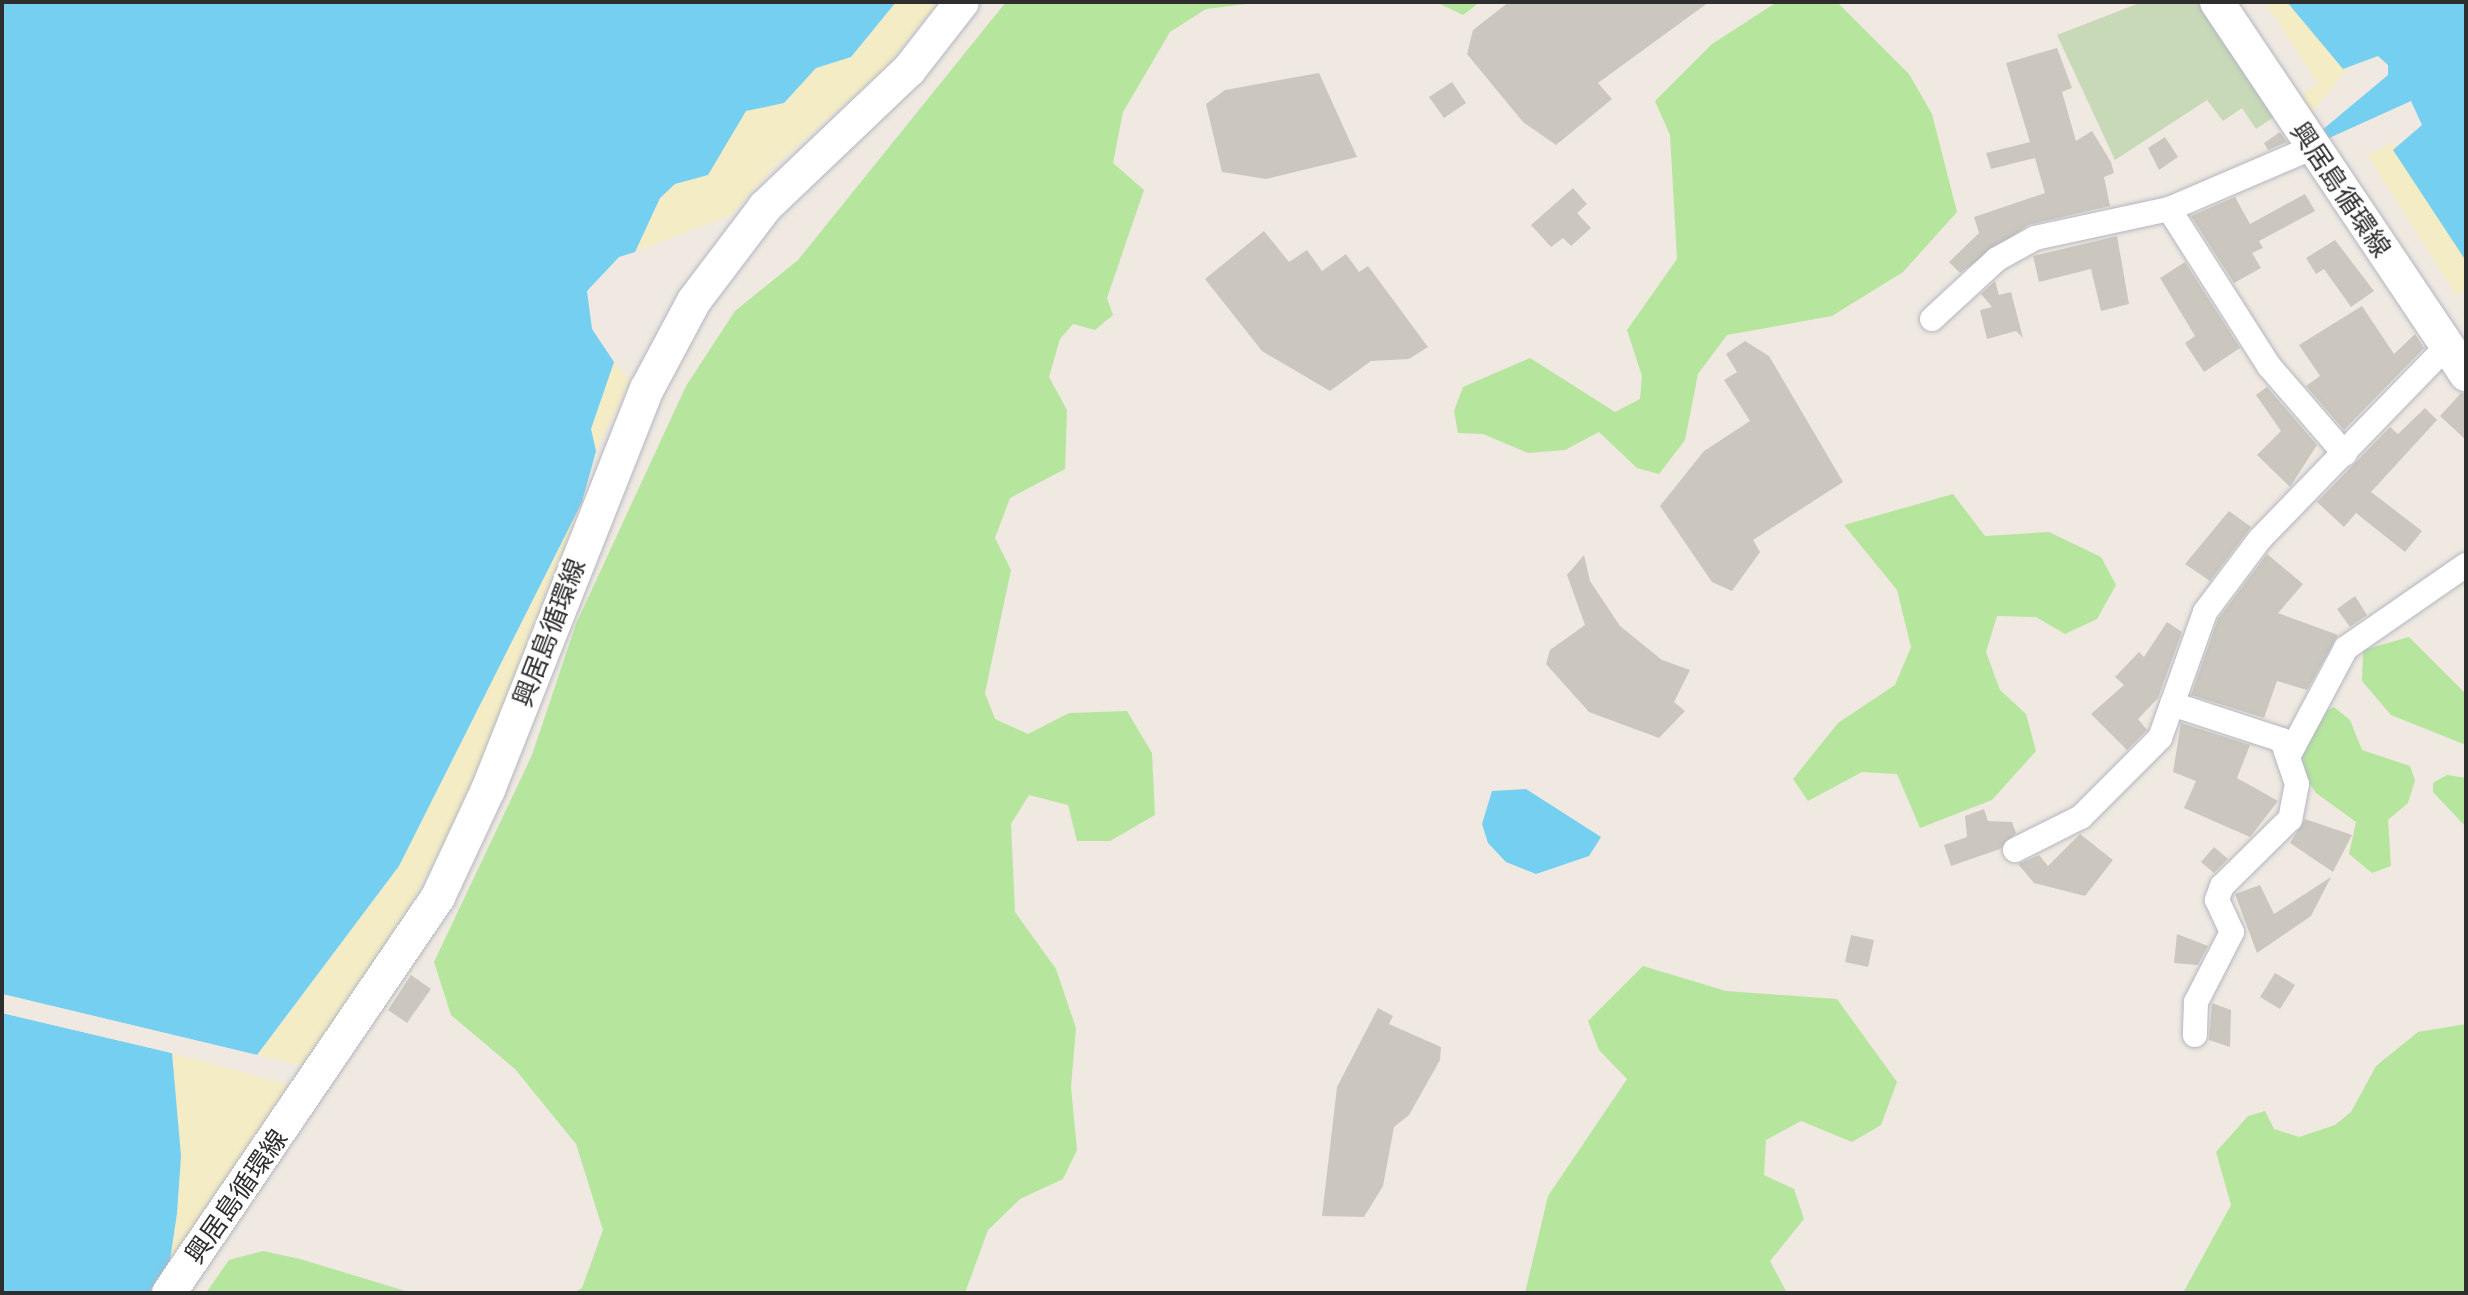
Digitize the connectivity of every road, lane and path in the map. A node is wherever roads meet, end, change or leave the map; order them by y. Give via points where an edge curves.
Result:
1 (962, 2) edge
2 (2217, 2) edge
3 (2311, 148) junction
4 (2169, 209) junction
5 (1932, 319) dead end
6 (2445, 348) junction
7 (2466, 374) edge
8 (2345, 454) junction
9 (2466, 565) edge
10 (2172, 704) junction
11 (2290, 753) junction
12 (2015, 850) dead end
13 (2195, 1035) dead end
14 (169, 1293) edge

1 - 14 main road, 興居島循環線 via 909,70 775,196 694,301 647,389 488,790 438,897
2 - 3 main road, 興居島循環線
3 - 4 street
3 - 6 main road, 興居島循環線
4 - 5 street via 2035,238 1997,259
4 - 8 street via 2269,366
6 - 7 main road, 興居島循環線
6 - 8 street
8 - 10 street via 2260,539 2205,612
9 - 11 street via 2346,648
10 - 11 street via 2282,740
10 - 12 street via 2160,738 2127,775 2057,834
11 - 13 street via 2297,800 2275,838 2222,886 2217,900 2232,932 2196,1002

